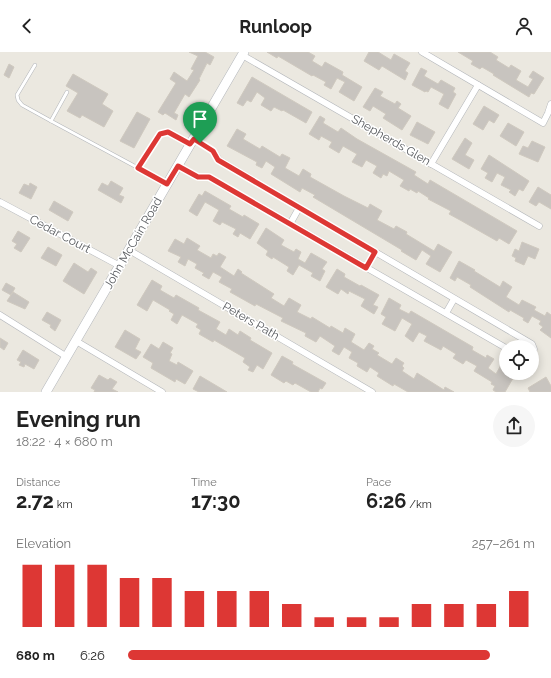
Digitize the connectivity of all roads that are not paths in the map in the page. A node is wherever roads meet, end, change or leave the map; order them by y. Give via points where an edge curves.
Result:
1 (422, 52) edge
2 (243, 53) edge
3 (35, 64) dead end
4 (478, 85) junction
5 (68, 92) dead end
6 (551, 104) edge
7 (51, 121) junction
8 (192, 142) junction
9 (431, 164) junction
10 (178, 166) junction
11 (138, 168) junction
12 (167, 184) junction
13 (0, 202) edge
14 (299, 208) junction
15 (290, 224) junction
16 (539, 226) dead end
17 (129, 250) junction
18 (375, 252) junction
19 (120, 266) junction
20 (366, 268) junction
21 (454, 299) junction
22 (446, 314) junction
23 (0, 315) edge
24 (525, 340) edge
25 (76, 341) junction
26 (499, 344) edge
27 (66, 357) junction
28 (46, 392) edge
29 (162, 392) edge
30 (372, 392) edge

1 - 4 street
2 - 8 main road, John McCain Road
2 - 9 street, Shepherds Glen
3 - 7 lane via 17,95 18,100 22,105
4 - 6 street via 543,123
4 - 9 street
5 - 7 lane
7 - 11 lane
8 - 10 main road, John McCain Road
8 - 11 lane via 168,132 160,134
8 - 14 street via 213,151 218,160
9 - 16 street, Shepherds Glen
10 - 12 main road, John McCain Road
10 - 15 street via 198,177 209,177
11 - 12 lane
12 - 17 main road, John McCain Road
13 - 19 street, Cedar Court
14 - 15 street
14 - 18 street
15 - 20 street
17 - 19 main road, John McCain Road
17 - 30 street, Peters Path
18 - 20 street
18 - 21 street
19 - 25 main road, John McCain Road
20 - 22 street
21 - 22 street
21 - 24 street
22 - 26 street
23 - 27 street
25 - 27 main road, John McCain Road
25 - 29 street
27 - 28 main road, John McCain Road

